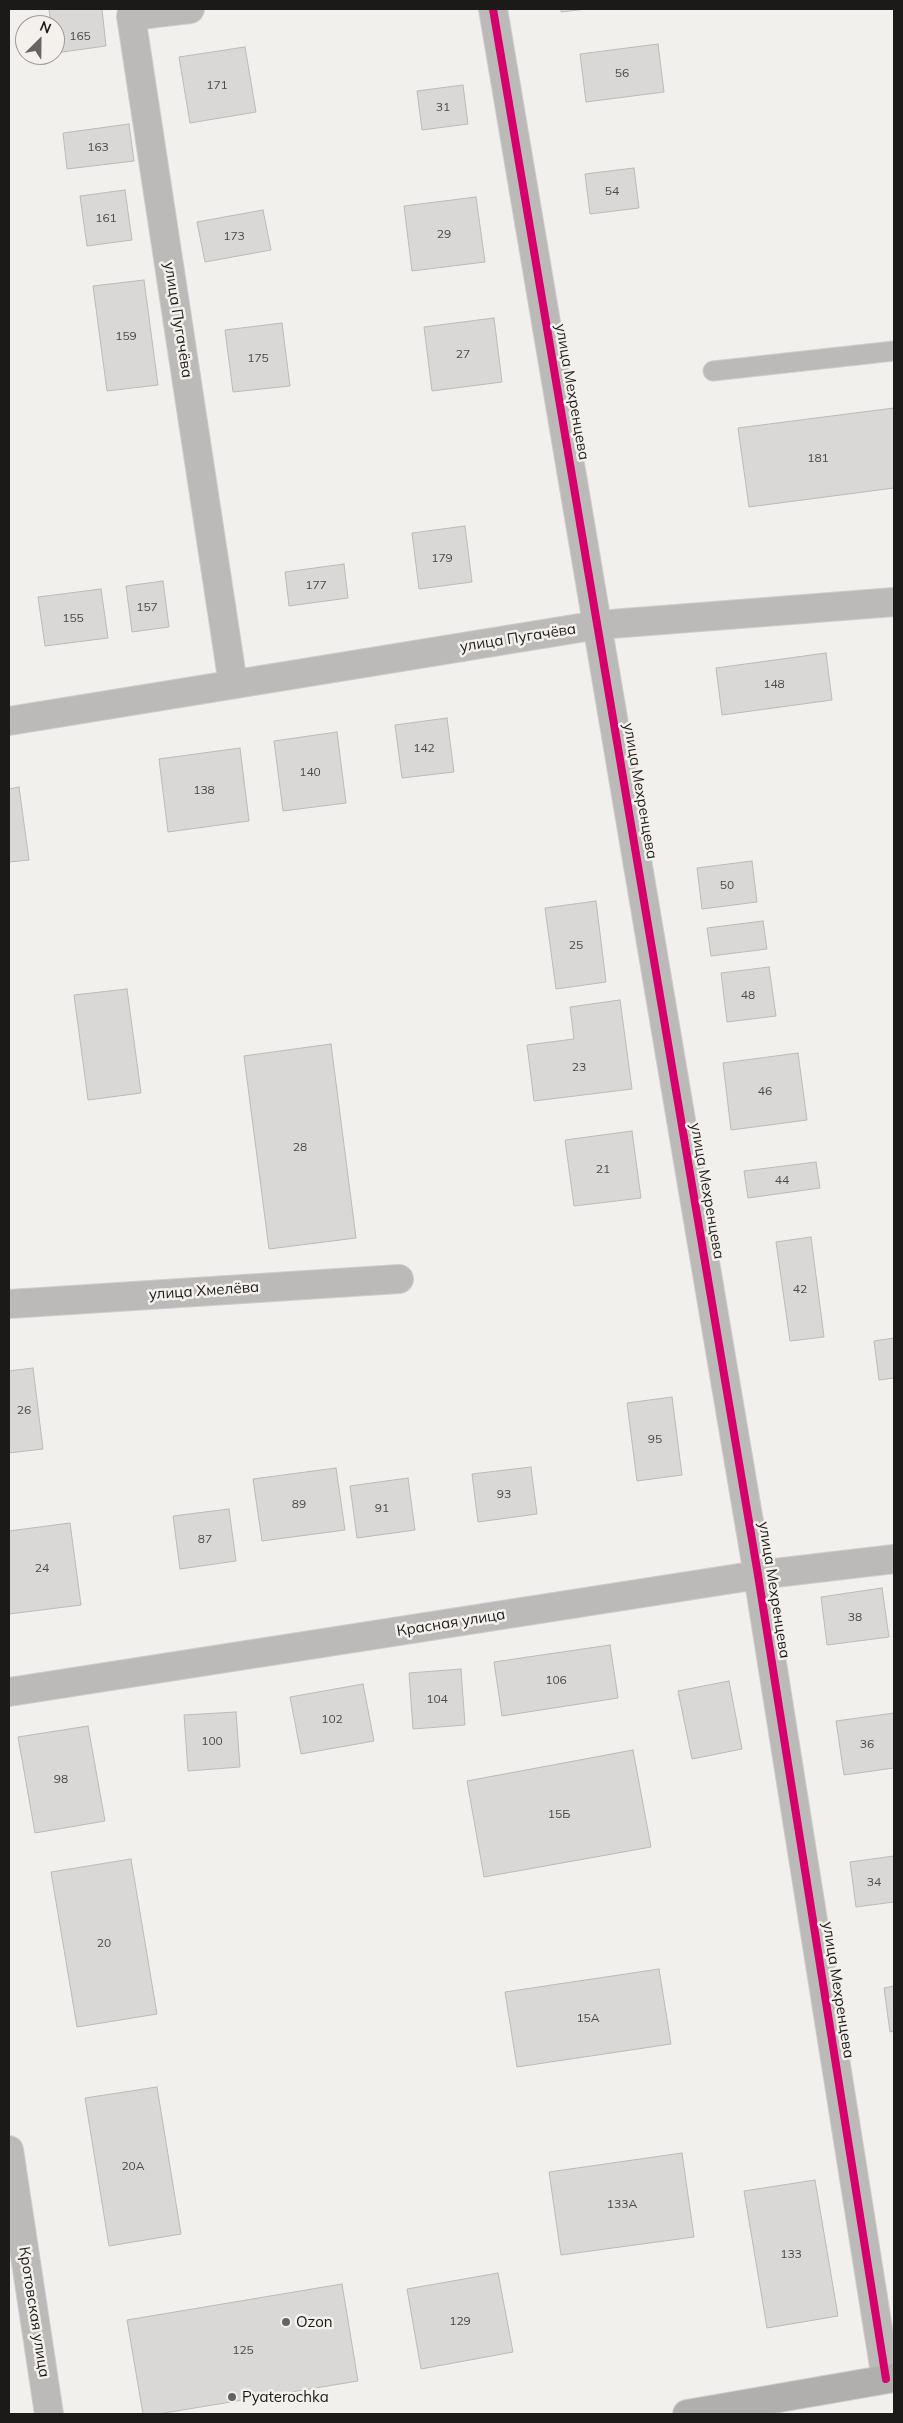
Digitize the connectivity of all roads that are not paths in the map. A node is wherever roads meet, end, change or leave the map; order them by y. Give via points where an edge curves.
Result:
1 (190, 9) edge
2 (493, 9) edge
3 (894, 351) edge
4 (713, 371) dead end
5 (894, 602) edge
6 (598, 625) junction
7 (233, 684) junction
8 (9, 722) edge
9 (399, 1278) dead end
10 (9, 1304) edge
11 (894, 1559) edge
12 (758, 1575) junction
13 (9, 1692) edge
14 (9, 2150) edge
15 (890, 2378) edge
16 (50, 2414) edge
17 (686, 2414) edge

1 - 7 street, улица Пугачёва via 131,16
2 - 6 street, улица Мехренцева
3 - 4 lane
5 - 6 street, улица Пугачёва
6 - 7 street, улица Пугачёва
6 - 12 street, улица Мехренцева
7 - 8 street, улица Пугачёва
9 - 10 street, улица Хмелёва
11 - 12 street, Красная улица
12 - 13 street, Красная улица
12 - 15 street, улица Мехренцева
14 - 16 street, Кротовская улица
15 - 17 main road

